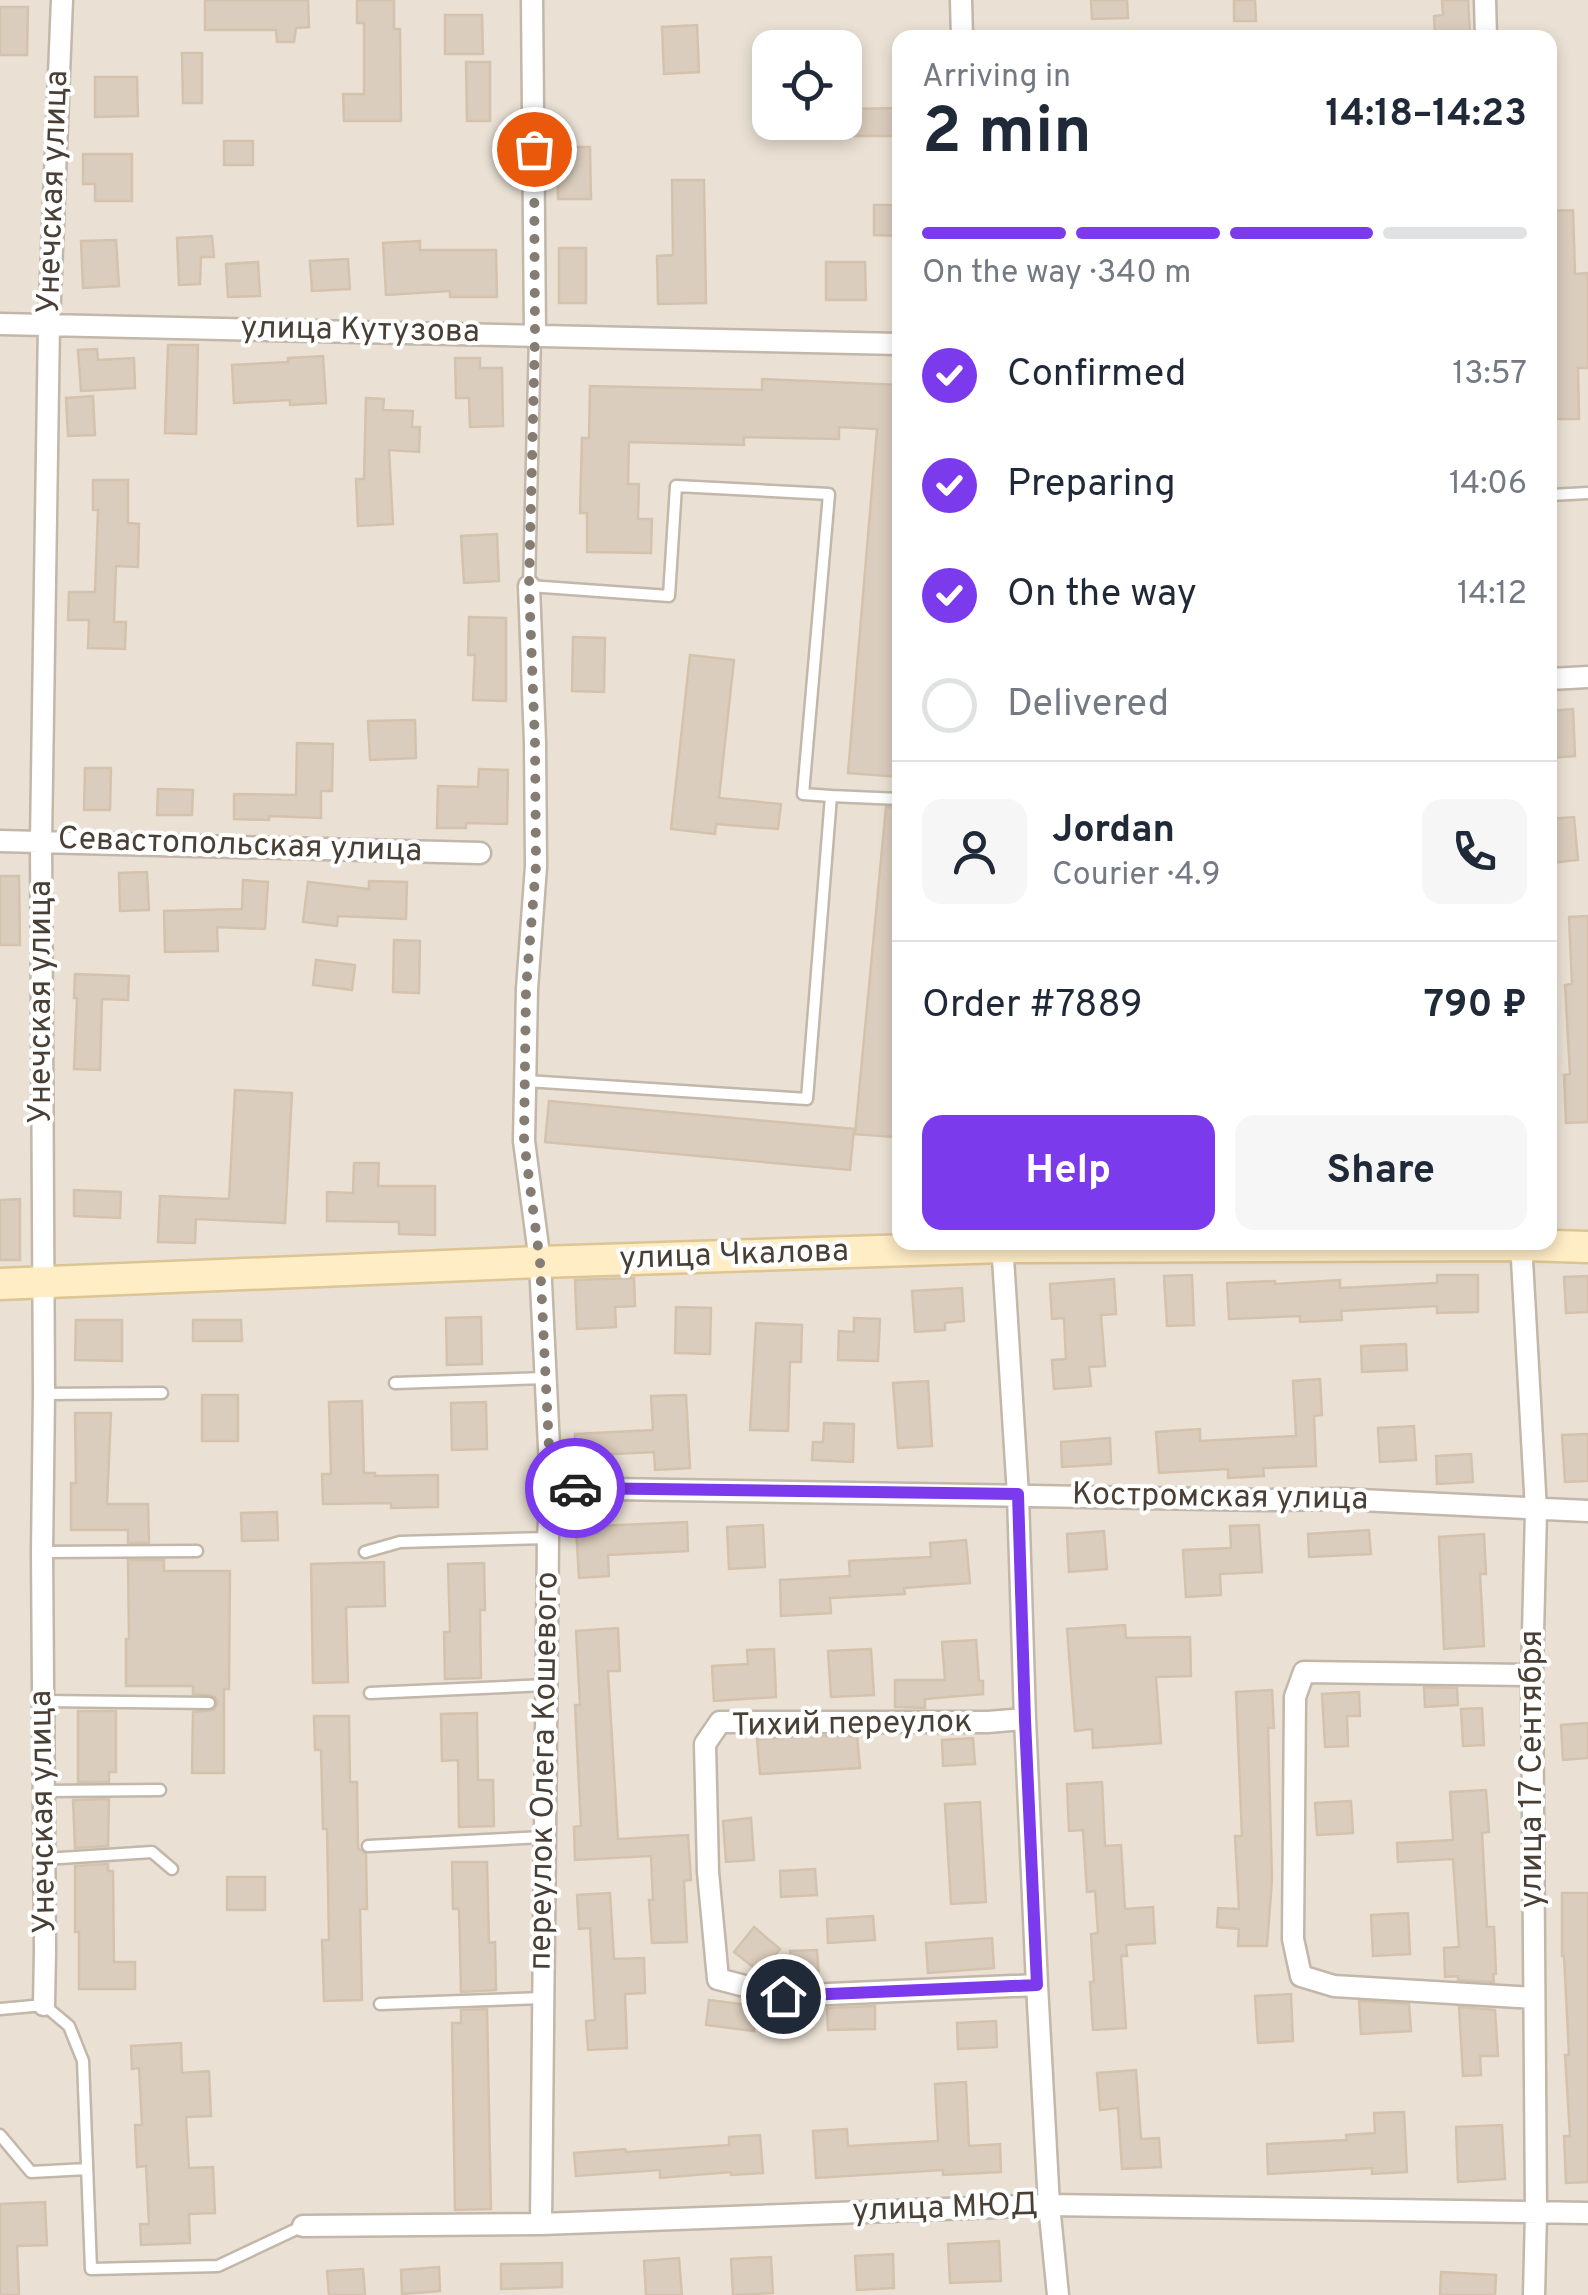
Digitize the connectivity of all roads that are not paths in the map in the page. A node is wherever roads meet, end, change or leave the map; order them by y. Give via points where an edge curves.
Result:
1 (62, 0) edge
2 (532, 0) edge
3 (961, 0) edge
4 (1485, 0) edge
5 (962, 30) edge
6 (1486, 30) edge
7 (0, 324) edge
8 (49, 324) junction
9 (535, 335) junction
10 (892, 344) edge
11 (1588, 493) edge
12 (1557, 495) edge
13 (529, 586) junction
14 (1588, 677) edge
15 (1557, 679) edge
16 (831, 796) junction
17 (892, 798) edge
18 (0, 841) edge
19 (41, 841) junction
20 (480, 853) dead end
21 (525, 1080) junction
22 (1557, 1246) edge
23 (1588, 1248) edge
24 (892, 1249) edge
25 (1003, 1250) edge
26 (1521, 1250) edge
27 (540, 1262) junction
28 (43, 1282) junction
29 (0, 1284) edge
30 (545, 1378) junction
31 (394, 1383) dead end
32 (162, 1393) dead end
33 (44, 1394) junction
34 (551, 1488) junction
35 (1018, 1494) junction
36 (1536, 1510) junction
37 (1588, 1511) edge
38 (548, 1538) junction
39 (197, 1551) dead end
40 (42, 1552) junction
41 (366, 1552) dead end
42 (1532, 1675) junction
43 (546, 1685) junction
44 (370, 1693) dead end
45 (43, 1701) junction
46 (209, 1703) dead end
47 (1025, 1720) junction
48 (160, 1790) dead end
49 (43, 1791) junction
50 (544, 1838) junction
51 (368, 1846) dead end
52 (45, 1859) junction
53 (172, 1869) dead end
54 (1037, 1985) junction
55 (542, 1998) junction
56 (1533, 1998) junction
57 (380, 2004) dead end
58 (44, 2005) junction
59 (0, 2008) edge
60 (0, 2136) edge
61 (87, 2169) junction
62 (1050, 2205) junction
63 (1536, 2213) junction
64 (1588, 2213) edge
65 (540, 2224) junction
66 (303, 2226) joint
67 (1058, 2295) edge
68 (1534, 2295) edge

1 - 8 street, Унечская улица
2 - 9 street, переулок Олега Кошевого
3 - 5 street
4 - 6 street
7 - 8 street, улица Кутузова
8 - 9 street, улица Кутузова
8 - 19 street, Унечская улица
9 - 10 street, улица Кутузова
9 - 13 lane, переулок Олега Кошевого
11 - 12 lane
13 - 16 lane via 669,596 676,486 829,494 803,794
13 - 21 street, переулок Олега Кошевого via 536,866
14 - 15 street
16 - 17 lane
16 - 21 lane via 807,1099
18 - 19 street, Севастопольская улица
19 - 20 street, Севастопольская улица
19 - 28 street, Унечская улица
21 - 27 street, переулок Олега Кошевого via 524,1141
22 - 23 street, улица Чкалова
24 - 27 street, улица Чкалова
25 - 35 street
26 - 36 street, улица 17 Сентября
27 - 28 street, улица Чкалова
27 - 30 street, переулок Олега Кошевого
28 - 29 street, улица Чкалова
28 - 33 street, Унечская улица
30 - 31 lane
30 - 34 street, переулок Олега Кошевого
32 - 33 lane
33 - 40 street, Унечская улица
34 - 35 street, Костромская улица
34 - 38 street, переулок Олега Кошевого
35 - 36 street, Костромская улица
35 - 47 street
36 - 37 street, Костромская улица
36 - 42 street, улица 17 Сентября
38 - 41 lane via 400,1542
38 - 43 street, переулок Олега Кошевого
39 - 40 lane
40 - 45 street, Унечская улица
42 - 56 street, улица 17 Сентября
42 - 56 street via 1304,1672 1295,1697 1293,1939 1301,1976 1334,1986
43 - 44 lane
43 - 50 street, переулок Олега Кошевого
45 - 46 lane
45 - 49 street, Унечская улица
47 - 54 street
47 - 54 street, Тихий переулок via 720,1722 705,1744 708,1872 718,1979 783,1996
48 - 49 lane
49 - 52 street, Унечская улица
50 - 51 lane
50 - 55 street, переулок Олега Кошевого
52 - 53 lane via 152,1852
52 - 58 street, Унечская улица
54 - 62 street
55 - 57 lane
55 - 65 street, переулок Олега Кошевого
56 - 63 street, улица 17 Сентября
58 - 59 lane
58 - 61 lane via 69,2026 83,2061
60 - 61 lane via 31,2172
61 - 66 lane via 91,2269 218,2266
62 - 63 street, улица МЮД
62 - 65 street, улица МЮД
62 - 67 street
63 - 64 street, улица МЮД
63 - 68 street, улица 17 Сентября
65 - 66 street, улица МЮД

